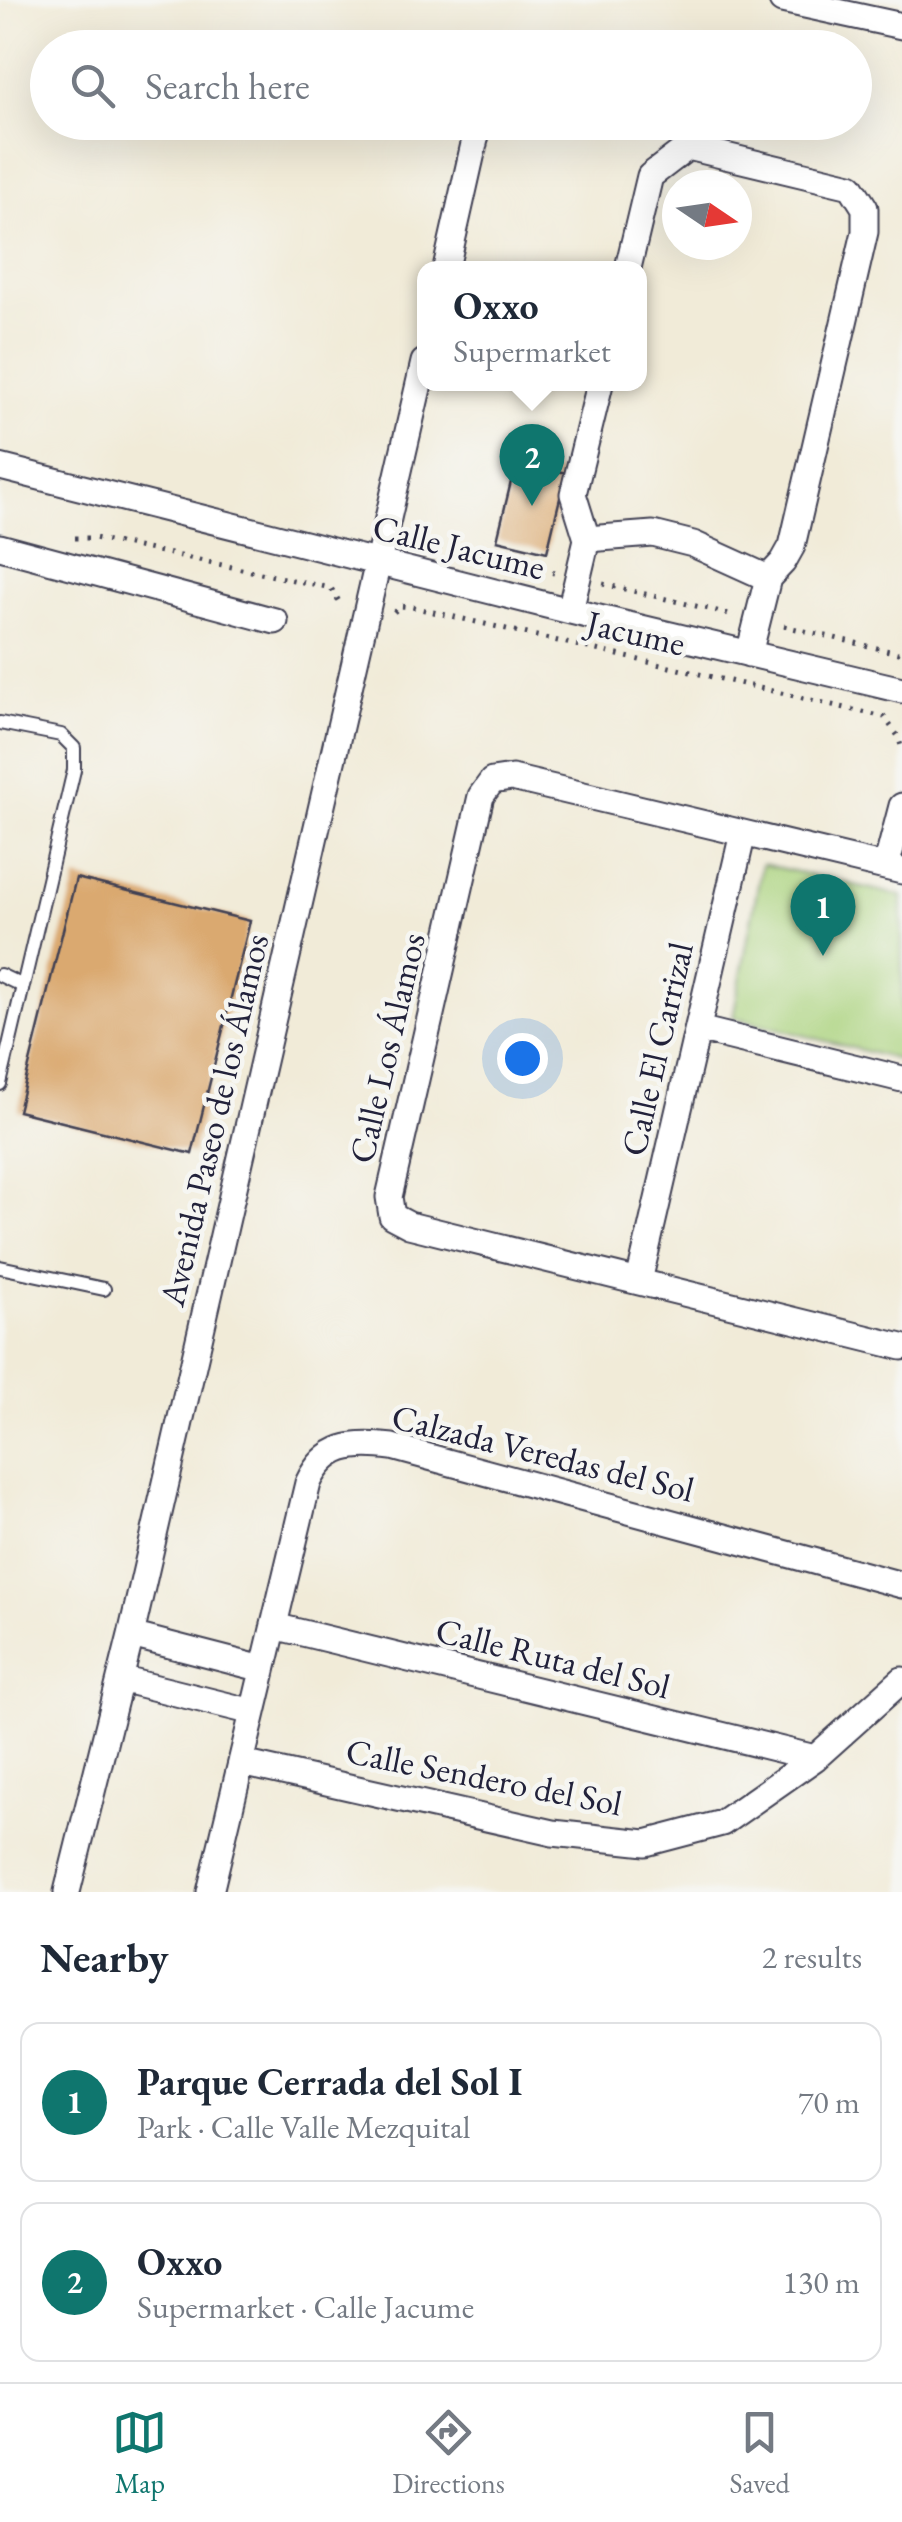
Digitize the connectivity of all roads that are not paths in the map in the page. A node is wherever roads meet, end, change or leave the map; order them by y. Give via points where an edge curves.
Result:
1 (782, 0) edge
2 (902, 26) edge
3 (475, 140) edge
4 (448, 261) edge
5 (630, 261) edge
6 (417, 391) edge
7 (598, 391) edge
8 (0, 467) edge
9 (587, 539) junction
10 (0, 547) edge
11 (378, 563) junction
12 (768, 578) junction
13 (570, 611) junction
14 (276, 620) dead end
15 (749, 654) junction
16 (902, 690) edge
17 (0, 723) edge
18 (902, 806) edge
19 (743, 834) junction
20 (894, 869) edge
21 (0, 975) edge
22 (22, 986) junction
23 (698, 1030) junction
24 (902, 1079) edge
25 (0, 1084) edge
26 (0, 1267) edge
27 (639, 1281) junction
28 (104, 1288) dead end
29 (902, 1348) edge
30 (902, 1584) edge
31 (274, 1626) junction
32 (131, 1635) junction
33 (263, 1669) junction
34 (120, 1679) junction
35 (902, 1680) edge
36 (253, 1712) junction
37 (815, 1758) junction
38 (242, 1763) junction
39 (68, 1892) edge
40 (210, 1892) edge

1 - 2 street
3 - 4 street
5 - 12 street via 650,176 688,148 851,186 865,208 865,232 792,546
6 - 11 street, Avenida Paseo de los Álamos
7 - 9 street via 573,494
8 - 11 street, Calle Jacume
9 - 12 street via 653,534
9 - 13 street
10 - 14 street
11 - 13 street, Calle Jacume
11 - 32 street, Avenida Paseo de los Álamos
12 - 15 street
13 - 15 street, Calle Jacume
15 - 16 street, Calle Jacume
17 - 22 lane via 61,736 74,748
18 - 20 street, Calle Los Álamos
19 - 20 street, Calle Los Álamos
19 - 23 street, Calle El Carrizal
19 - 27 street, Calle Los Álamos via 512,778 492,780 476,815 389,1197 392,1216
21 - 22 lane
22 - 25 lane
23 - 24 street
23 - 27 street, Calle El Carrizal
26 - 28 lane
27 - 29 street, Calle Los Álamos
30 - 31 street, Calzada Veredas del Sol via 392,1447 346,1445 320,1461 308,1483
31 - 33 street, Calzada Veredas del Sol
31 - 37 street, Calle Ruta del Sol
32 - 33 street
32 - 34 street, Avenida Paseo de los Álamos
33 - 36 street, Calzada Veredas del Sol
34 - 36 street
34 - 39 street, Avenida Paseo de los Álamos
35 - 37 street, Calle Sendero del Sol
36 - 38 street, Calzada Veredas del Sol
37 - 38 street, Calle Sendero del Sol via 722,1823 646,1843 553,1834
38 - 40 street, Calzada Veredas del Sol

